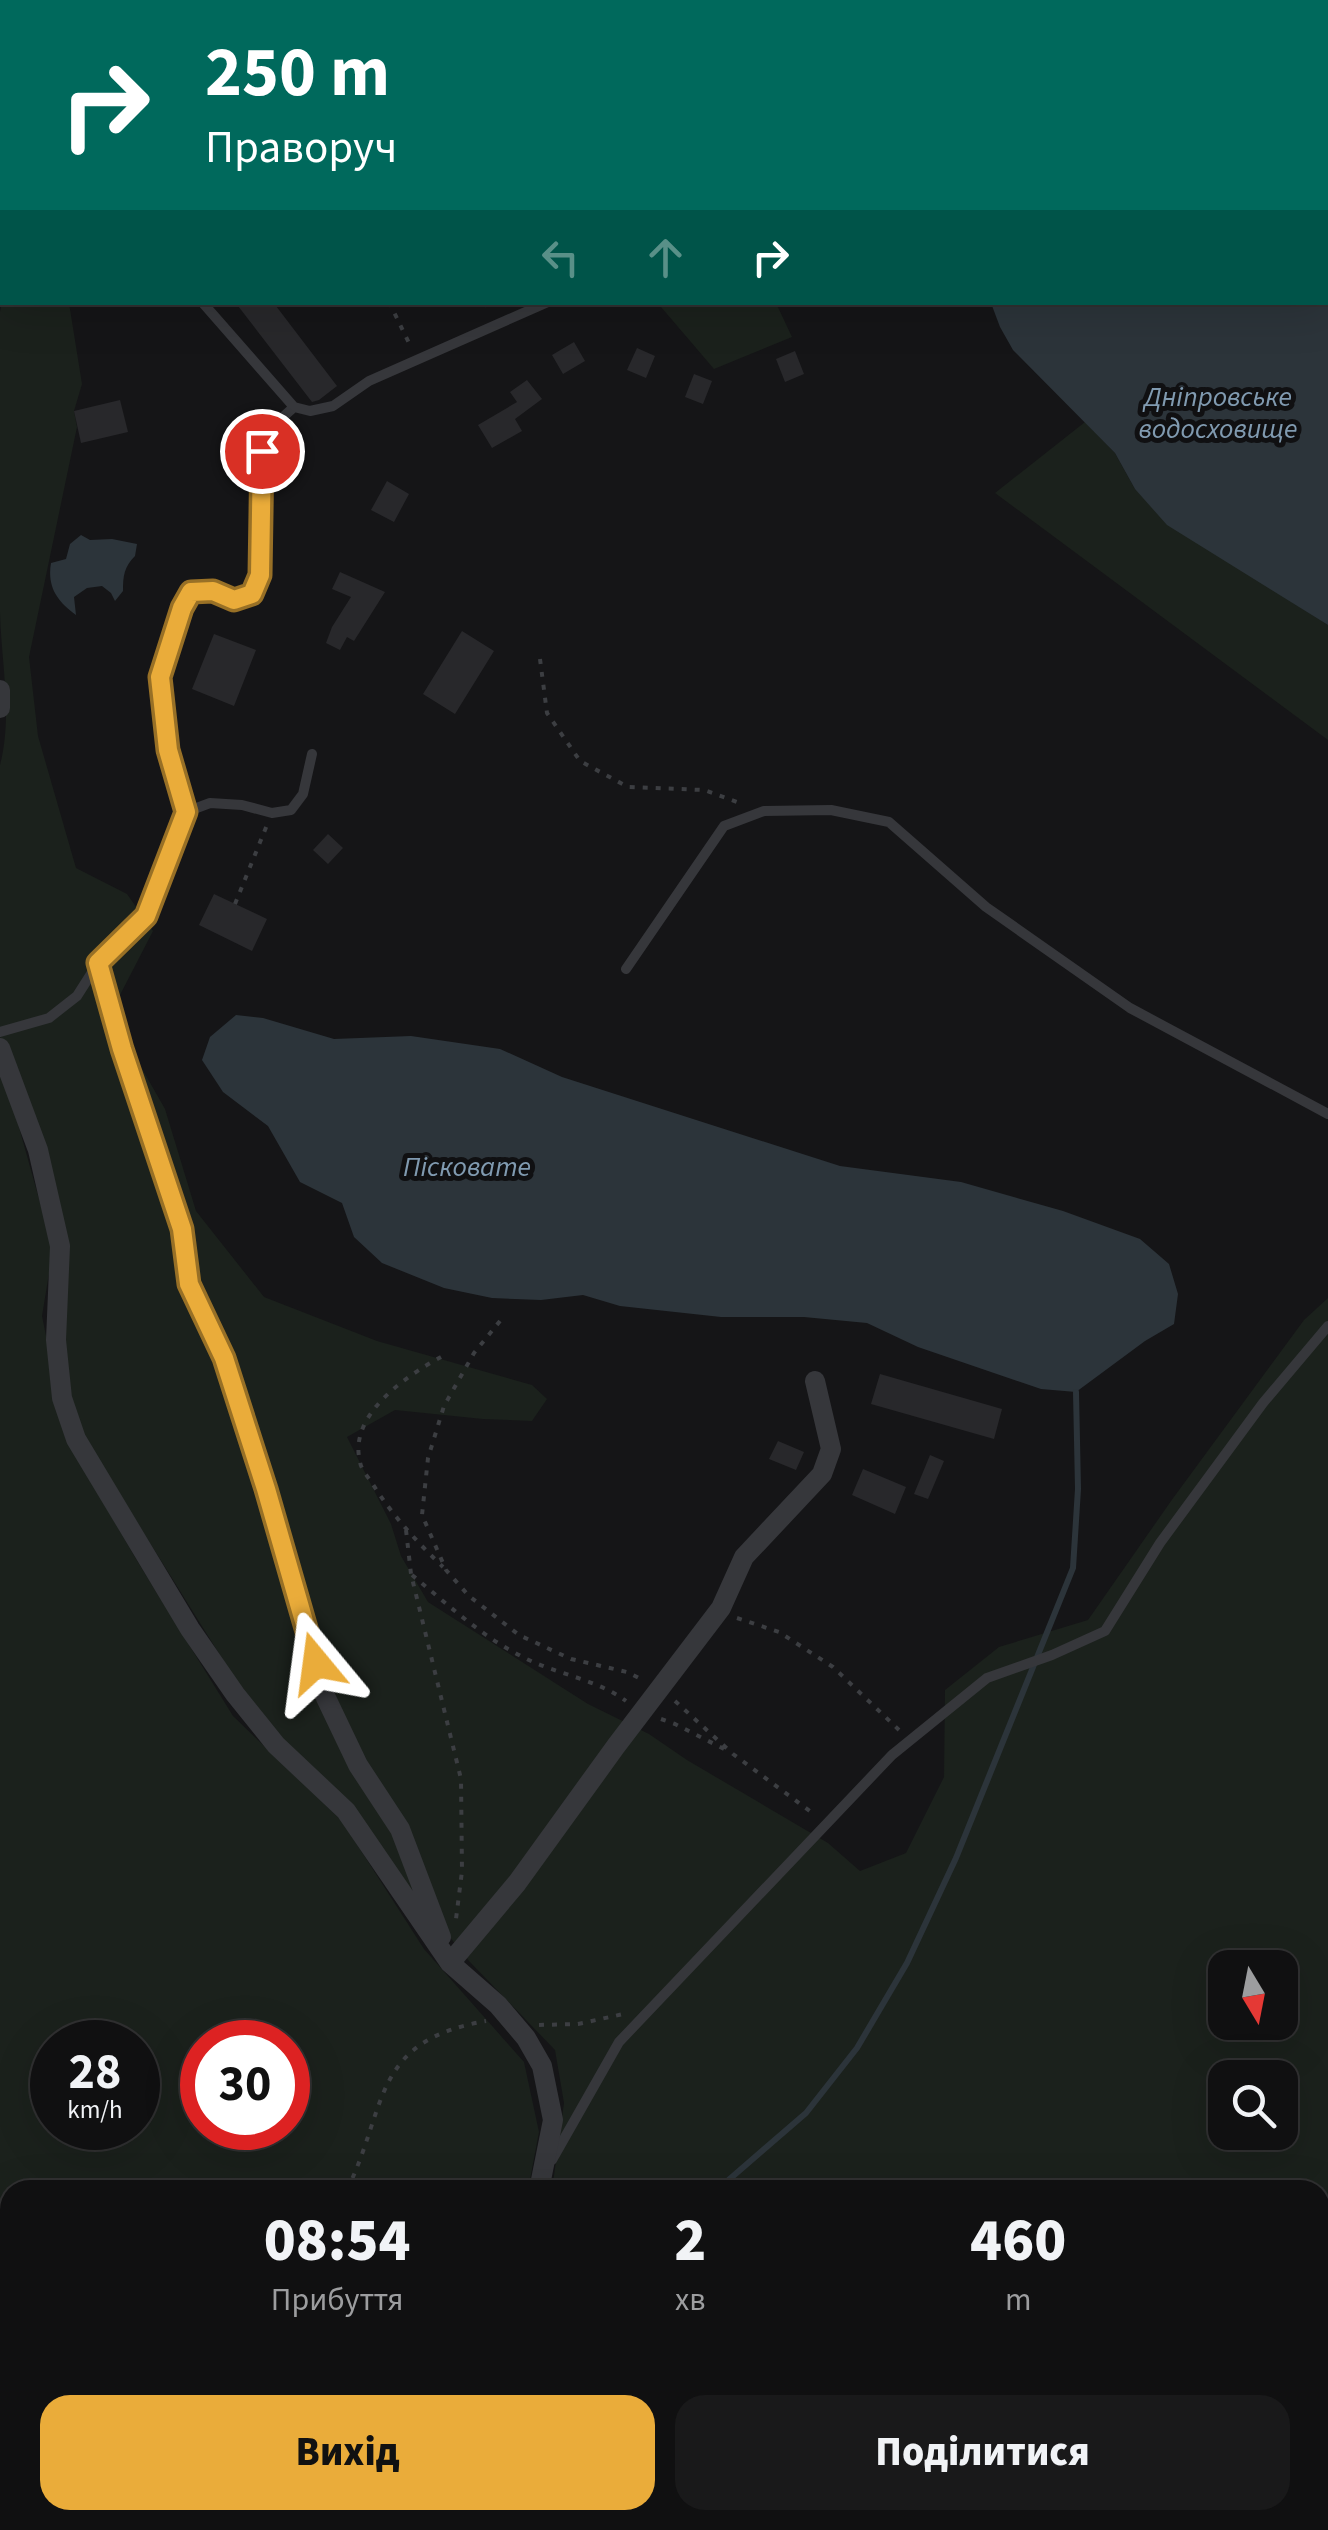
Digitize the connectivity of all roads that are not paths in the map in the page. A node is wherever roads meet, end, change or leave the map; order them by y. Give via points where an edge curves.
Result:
1 (205, 305) edge
2 (541, 305) edge
3 (294, 407) junction
4 (0, 690) edge
5 (0, 708) edge
6 (312, 754) dead end
7 (186, 812) junction
8 (98, 963) junction
9 (626, 968) dead end
10 (0, 1032) edge
11 (0, 1048) edge
12 (1328, 1114) edge
13 (1328, 1326) edge
14 (816, 1381) dead end
15 (450, 1963) junction
16 (541, 2180) edge
17 (542, 2180) edge

1 - 3 lane
2 - 3 lane via 369,381 334,406
3 - 7 lane via 271,428 262,451 260,575 252,594 234,600 213,591 191,592 160,677 168,750
4 - 5 street
6 - 7 lane via 291,810 272,814 210,803
7 - 8 lane via 146,916
8 - 10 lane via 77,996 49,1018
8 - 15 street via 182,1229 189,1284 230,1377 326,1698 400,1829
9 - 12 lane via 724,826 764,811 831,810 889,822 986,907 1130,1008
11 - 15 street via 38,1150 60,1246 56,1340 62,1398 76,1439 235,1694 276,1745 346,1811
13 - 17 lane via 1160,1543 1105,1631 987,1678 892,1754 619,2042
14 - 15 street via 831,1449 822,1474 744,1557 721,1608
15 - 16 street via 498,2005 542,2066 554,2120

